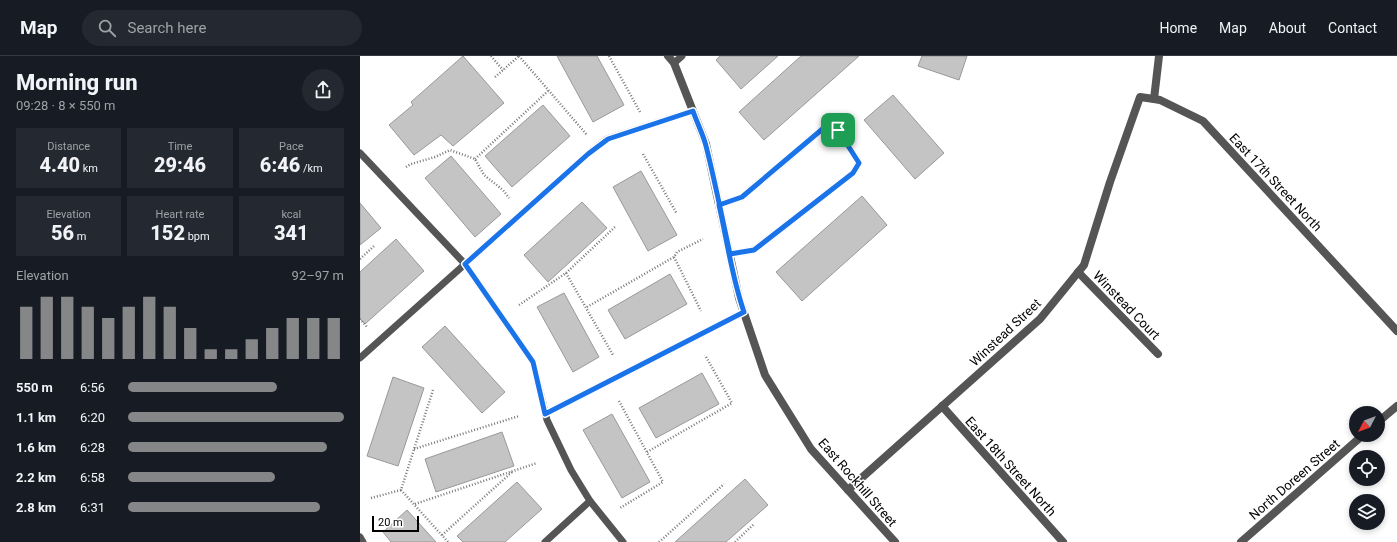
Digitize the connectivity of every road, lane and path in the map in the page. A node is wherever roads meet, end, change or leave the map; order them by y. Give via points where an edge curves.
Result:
1 (491, 56) edge
2 (519, 56) edge
3 (609, 56) edge
4 (668, 56) edge
5 (682, 56) edge
6 (1159, 56) edge
7 (674, 63) junction
8 (503, 70) junction
9 (495, 77) dead end
10 (548, 91) junction
11 (1154, 99) junction
12 (693, 111) junction
13 (640, 112) dead end
14 (587, 135) dead end
15 (360, 153) edge
16 (643, 154) dead end
17 (475, 160) junction
18 (406, 167) dead end
19 (509, 198) dead end
20 (719, 205) junction
21 (677, 214) dead end
22 (616, 226) dead end
23 (703, 239) dead end
24 (374, 246) dead end
25 (730, 254) junction
26 (674, 256) junction
27 (360, 259) edge
28 (465, 264) junction
29 (1078, 272) junction
30 (566, 273) junction
31 (519, 305) dead end
32 (587, 307) junction
33 (701, 311) dead end
34 (744, 312) junction
35 (360, 319) edge
36 (367, 327) dead end
37 (1397, 331) edge
38 (1158, 354) dead end
39 (614, 355) dead end
40 (706, 355) dead end
41 (360, 358) edge
42 (433, 390) dead end
43 (619, 401) dead end
44 (942, 406) junction
45 (1397, 406) edge
46 (545, 414) junction
47 (519, 416) dead end
48 (1385, 416) edge
49 (1355, 442) edge
50 (414, 449) junction
51 (647, 452) junction
52 (537, 463) dead end
53 (513, 471) junction
54 (724, 484) dead end
55 (401, 490) junction
56 (848, 490) junction
57 (371, 498) dead end
58 (590, 501) junction
59 (415, 504) junction
60 (620, 508) dead end
61 (754, 524) dead end
62 (442, 535) junction
63 (360, 537) edge
64 (363, 542) edge
65 (448, 542) edge
66 (545, 542) edge
67 (623, 542) edge
68 (659, 542) edge
69 (735, 542) edge
70 (895, 542) edge
71 (1063, 542) edge
72 (1241, 542) edge

1 - 8 path
2 - 8 path
2 - 10 path
3 - 13 path
4 - 7 street, East Rockhill Street
5 - 7 lane
6 - 11 street
7 - 12 street, East Rockhill Street
8 - 9 path
10 - 14 path
10 - 17 path
11 - 29 street, Winstead Street via 1140,97 1084,265
11 - 37 street, East 17th Street North via 1202,121
12 - 20 street, East Rockhill Street via 706,144
12 - 28 lane via 608,139
15 - 28 lane
16 - 21 path
17 - 18 path via 450,150
17 - 19 path via 484,175
20 - 25 street, East Rockhill Street
20 - 25 lane via 742,197 826,126 838,130 859,163 853,173 754,250
22 - 30 path
23 - 26 path
24 - 27 path
25 - 34 street, East Rockhill Street
26 - 32 path
26 - 33 path
28 - 41 lane
28 - 46 lane via 533,362
29 - 38 street, Winstead Court
29 - 44 street, Winstead Street via 1040,319
30 - 31 path
30 - 32 path
32 - 39 path
34 - 46 lane
34 - 56 street, East Rockhill Street via 765,374 811,449
35 - 36 path
40 - 51 path via 732,403
42 - 50 path
43 - 51 path
44 - 56 street, Winstead Street
44 - 71 street, East 18th Street North
45 - 48 street
46 - 58 lane via 571,470
47 - 50 path
49 - 72 street, North Doreen Street
50 - 55 path
51 - 60 path via 664,482
52 - 53 path
53 - 59 path
53 - 62 path
54 - 68 path
55 - 57 path
55 - 59 path
56 - 70 street, East Rockhill Street
58 - 66 lane
58 - 67 lane
59 - 62 path
61 - 69 path
62 - 65 path
63 - 64 lane

